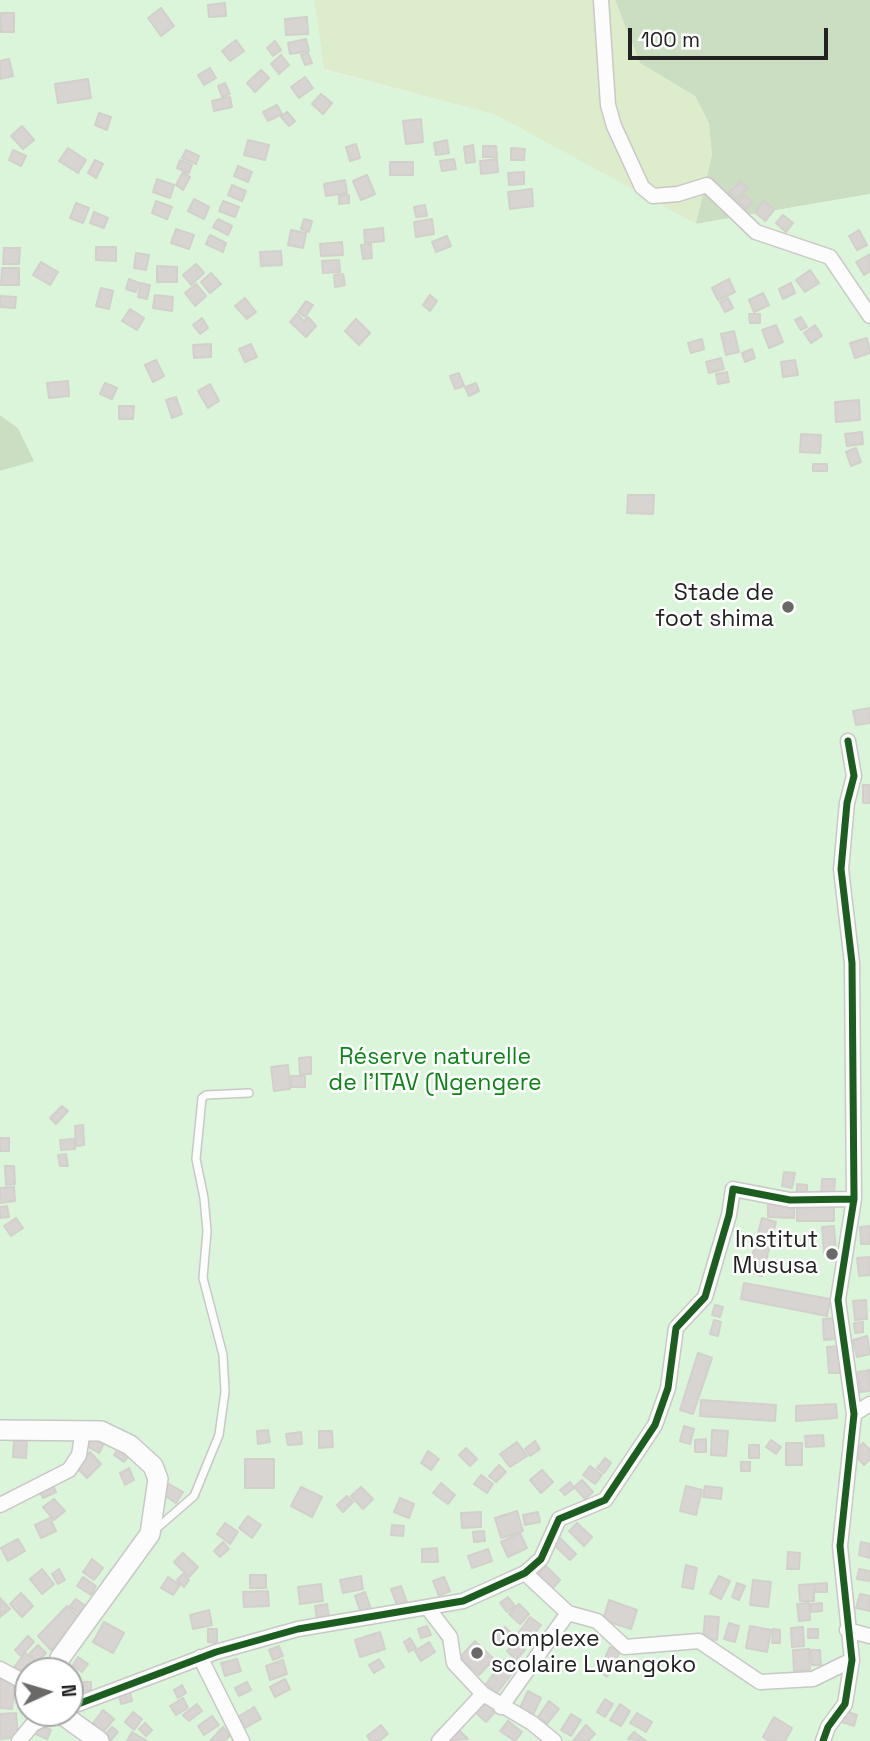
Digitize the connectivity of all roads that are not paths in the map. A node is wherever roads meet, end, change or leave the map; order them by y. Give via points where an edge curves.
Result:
1 (601, 0) edge
2 (870, 316) edge
3 (848, 741) dead end
4 (249, 1093) dead end
5 (854, 1199) junction
6 (870, 1404) edge
7 (854, 1414) junction
8 (0, 1430) edge
9 (83, 1430) junction
10 (0, 1505) edge
11 (150, 1534) junction
12 (525, 1573) junction
13 (427, 1607) junction
14 (568, 1614) junction
15 (847, 1630) junction
16 (870, 1636) edge
17 (61, 1657) edge
18 (200, 1657) junction
19 (852, 1660) junction
20 (483, 1694) junction
21 (84, 1702) edge
22 (501, 1707) junction
23 (31, 1727) edge
24 (79, 1727) edge
25 (19, 1741) edge
26 (99, 1741) edge
27 (242, 1741) edge
28 (439, 1741) edge
29 (554, 1741) edge
30 (824, 1741) edge

1 - 2 street via 608,105 642,187 653,196 707,185 756,232 830,257
3 - 5 street via 854,776 841,869 852,963
4 - 11 lane via 202,1098 197,1143 207,1231 203,1278 223,1355 225,1392 219,1435 194,1496
5 - 7 street via 838,1300
5 - 12 street via 790,1200 733,1189 705,1297 676,1328 668,1388 655,1425 605,1500 559,1519 541,1559
6 - 7 street
7 - 15 street via 840,1546
8 - 9 street
9 - 10 street via 79,1455 69,1470
9 - 11 street via 115,1436 153,1466 158,1479
11 - 17 street
12 - 13 street via 463,1601
12 - 14 street
13 - 18 street via 298,1629
13 - 20 street via 450,1637 454,1663
14 - 19 street via 597,1621 625,1647 699,1641 760,1682 813,1679
14 - 22 street
15 - 16 street
15 - 19 street
18 - 21 street
18 - 27 street
19 - 30 street via 845,1704
20 - 22 street
20 - 28 street
22 - 29 street
23 - 25 street
24 - 26 street

